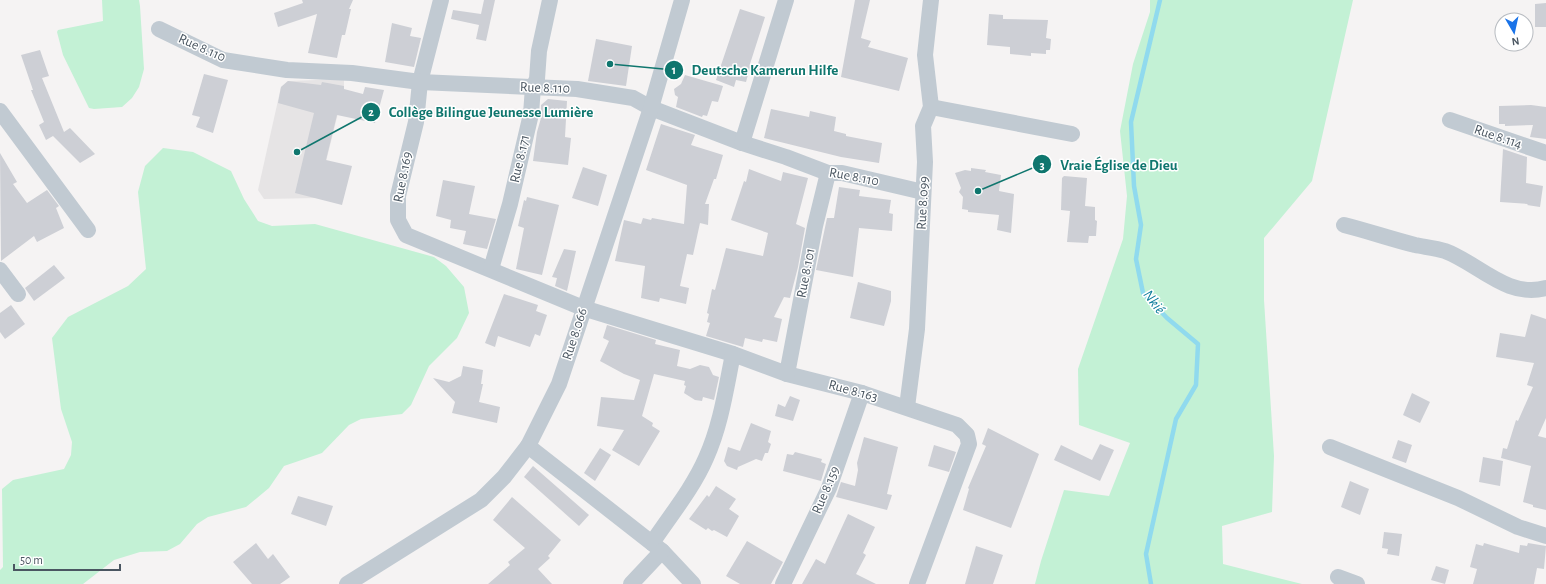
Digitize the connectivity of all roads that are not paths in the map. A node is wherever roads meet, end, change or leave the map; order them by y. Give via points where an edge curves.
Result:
1 (441, 0) edge
2 (550, 0) edge
3 (682, 0) edge
4 (786, 0) edge
5 (931, 0) edge
6 (159, 28) dead end
7 (420, 82) junction
8 (534, 87) junction
9 (931, 106) junction
10 (651, 108) junction
11 (0, 111) edge
12 (1450, 120) dead end
13 (1072, 134) dead end
14 (742, 143) junction
15 (1546, 153) edge
16 (828, 173) junction
17 (923, 192) junction
18 (1344, 225) dead end
19 (88, 230) dead end
20 (491, 269) junction
21 (0, 270) edge
22 (1546, 288) edge
23 (18, 294) dead end
24 (583, 308) junction
25 (733, 354) junction
26 (787, 374) junction
27 (862, 393) junction
28 (907, 407) junction
29 (528, 446) junction
30 (1330, 447) dead end
31 (1546, 536) edge
32 (657, 547) junction
33 (1338, 577) dead end
34 (347, 584) edge
35 (631, 584) edge
36 (693, 584) edge
37 (783, 584) edge
38 (917, 584) edge
39 (1357, 584) edge

1 - 7 street, Rue 8.169
2 - 8 street, Rue 8.171
3 - 10 street, Rue 8.066
4 - 14 street
5 - 9 street, Rue 8.099 via 925,55
6 - 7 street, Rue 8.110 via 222,60 287,70
7 - 8 street, Rue 8.110
7 - 20 street, Rue 8.169 via 416,122 398,196 398,220 406,235
8 - 10 street, Rue 8.110 via 577,89 633,98
8 - 20 street, Rue 8.171 via 510,204
9 - 13 street
9 - 17 street, Rue 8.099 via 923,126
10 - 14 street, Rue 8.110
10 - 24 street, Rue 8.066
11 - 19 street
12 - 15 street, Rue 8.114
14 - 16 street, Rue 8.110
16 - 17 street, Rue 8.110 via 842,173
16 - 26 street, Rue 8.101 via 815,226
17 - 28 street, Rue 8.099 via 917,328
18 - 22 street via 1445,251 1498,281 1520,288
20 - 24 street, Rue 8.169
21 - 23 street
24 - 25 street, Rue 8.163
24 - 29 street, Rue 8.066 via 559,384
25 - 26 street, Rue 8.163
25 - 32 street via 721,412 706,457
26 - 27 street, Rue 8.163
27 - 28 street, Rue 8.163
27 - 37 street, Rue 8.159 via 829,488
28 - 38 street, Rue 8.163 via 957,425 967,435 969,444
29 - 32 street
29 - 34 street, Rue 8.066 via 504,477 481,500
30 - 31 street via 1458,498 1518,527
32 - 35 street
32 - 36 street
33 - 39 street

